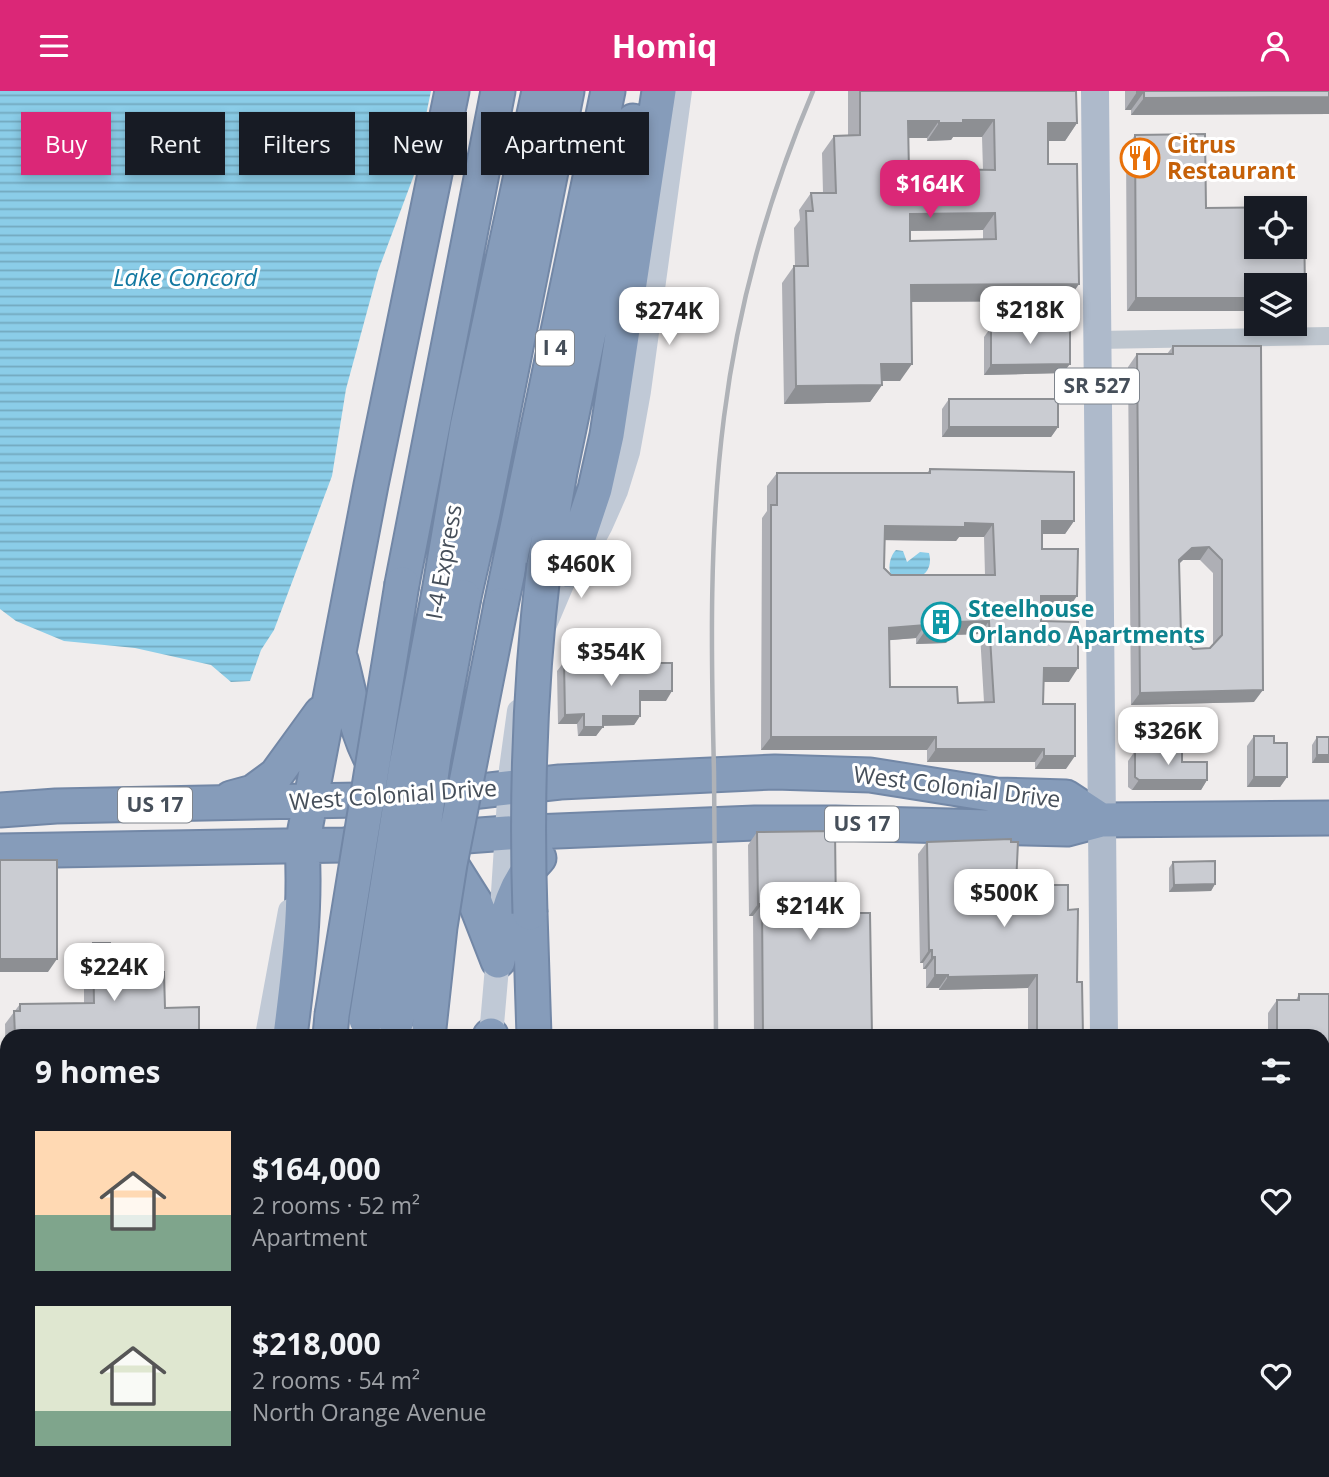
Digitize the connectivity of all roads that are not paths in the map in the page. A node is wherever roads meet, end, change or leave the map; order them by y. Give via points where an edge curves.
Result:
1 (452, 91) edge
2 (498, 91) edge
3 (539, 91) edge
4 (567, 91) edge
5 (608, 91) edge
6 (639, 91) edge
7 (659, 91) edge
8 (680, 91) edge
9 (1095, 91) edge
10 (1329, 336) edge
11 (1097, 340) junction
12 (556, 567) junction
13 (452, 594) junction
14 (339, 652) junction
15 (330, 699) junction
16 (510, 787) junction
17 (401, 799) junction
18 (310, 802) junction
19 (205, 804) junction
20 (0, 810) edge
21 (1329, 818) edge
22 (1101, 820) junction
23 (623, 828) junction
24 (507, 833) junction
25 (435, 838) junction
26 (302, 845) junction
27 (0, 851) edge
28 (498, 961) junction
29 (331, 1025) edge
30 (268, 1029) edge
31 (291, 1029) edge
32 (380, 1029) edge
33 (429, 1029) edge
34 (492, 1029) edge
35 (534, 1029) edge
36 (1104, 1029) edge

1 - 14 highway
2 - 29 highway, bridge via 402,584
3 - 13 highway, I-4 Express via 467,427
4 - 13 highway, I-4 Express via 483,513
5 - 33 highway, I 4, bridge via 450,864
6 - 12 highway via 565,447
7 - 12 highway via 607,435 587,516
8 - 12 street via 628,452 594,538
9 - 11 main road, SR 527
10 - 11 street
11 - 22 main road, SR 527
12 - 16 street via 514,735
12 - 35 highway, bridge via 530,721 527,817
13 - 32 highway, I-4 Express, bridge via 434,757
14 - 15 highway
14 - 17 highway via 373,761
15 - 18 highway
15 - 19 highway via 276,775 253,792
16 - 17 highway, West Colonial Drive / US 17
16 - 22 highway, West Colonial Drive / US 17 via 740,772 852,774 996,795 1066,797
16 - 24 street
17 - 18 highway, West Colonial Drive / US 17
17 - 24 highway
17 - 25 highway
18 - 19 highway, West Colonial Drive / US 17
18 - 26 highway
19 - 20 highway, West Colonial Drive / US 17
21 - 22 highway, US 17
22 - 23 highway, West Colonial Drive / US 17 via 1067,829 810,823
22 - 36 main road, SR 527
23 - 24 highway, West Colonial Drive / US 17
23 - 28 highway via 571,840 537,861 511,899
24 - 25 highway, West Colonial Drive / US 17
24 - 28 street
25 - 26 highway, West Colonial Drive / US 17
25 - 28 highway via 475,902
26 - 27 highway, West Colonial Drive / US 17
26 - 30 street
26 - 31 highway via 300,956
28 - 34 street

